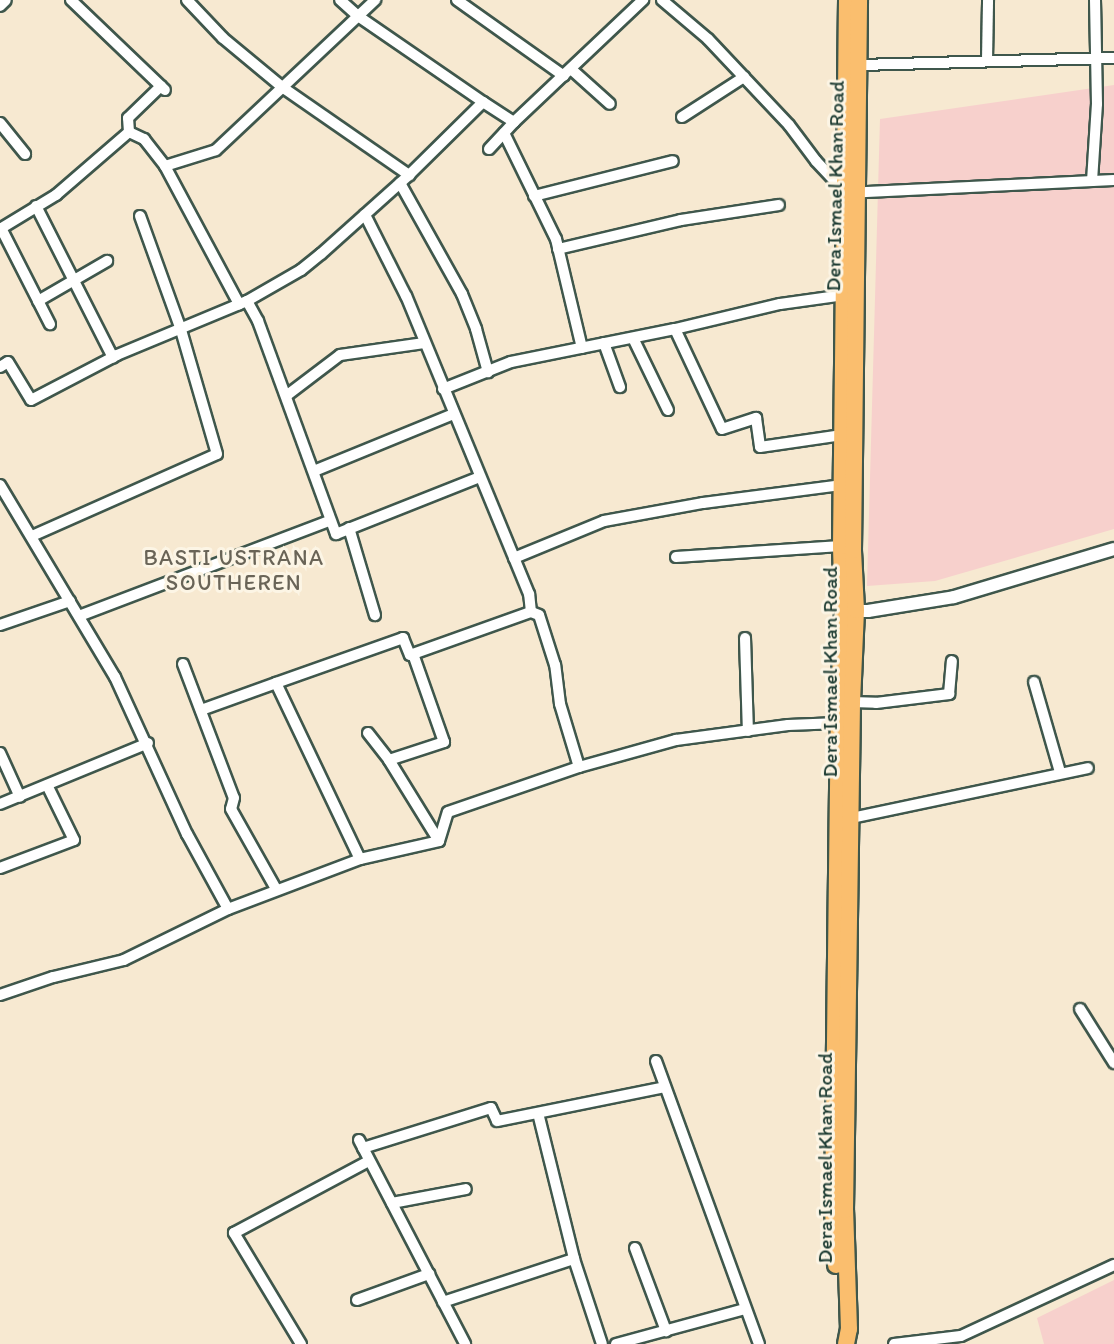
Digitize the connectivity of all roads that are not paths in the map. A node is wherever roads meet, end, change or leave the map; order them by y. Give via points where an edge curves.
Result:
1 (6, 0) edge
2 (71, 0) edge
3 (187, 0) edge
4 (340, 0) edge
5 (375, 0) edge
6 (457, 0) edge
7 (643, 0) edge
8 (663, 0) edge
9 (847, 0) edge
10 (859, 0) edge
11 (988, 0) edge
12 (1095, 0) edge
13 (0, 6) edge
14 (358, 16) junction
15 (1096, 58) junction
16 (1114, 58) edge
17 (987, 60) junction
18 (860, 64) junction
19 (568, 73) junction
20 (744, 77) junction
21 (282, 87) junction
22 (483, 102) junction
23 (610, 104) dead end
24 (682, 117) dead end
25 (514, 122) junction
26 (0, 123) edge
27 (129, 132) junction
28 (504, 134) junction
29 (489, 149) dead end
30 (25, 154) dead end
31 (673, 161) dead end
32 (165, 166) junction
33 (409, 175) junction
34 (1114, 180) edge
35 (1092, 181) junction
36 (400, 183) junction
37 (852, 193) junction
38 (534, 196) junction
39 (779, 205) dead end
40 (36, 206) junction
41 (365, 215) junction
42 (140, 216) dead end
43 (0, 228) edge
44 (558, 249) junction
45 (106, 261) dead end
46 (74, 281) junction
47 (844, 295) junction
48 (38, 301) junction
49 (243, 302) junction
50 (50, 324) dead end
51 (180, 327) junction
52 (675, 330) junction
53 (633, 338) junction
54 (424, 343) junction
55 (604, 343) junction
56 (582, 348) junction
57 (113, 358) junction
58 (0, 367) edge
59 (488, 372) junction
60 (620, 387) dead end
61 (443, 389) junction
62 (286, 396) junction
63 (668, 410) dead end
64 (454, 414) junction
65 (842, 435) junction
66 (314, 471) junction
67 (480, 477) junction
68 (841, 485) junction
69 (1, 489) edge
70 (329, 521) junction
71 (350, 528) junction
72 (32, 536) junction
73 (840, 546) junction
74 (1114, 549) edge
75 (675, 557) dead end
76 (514, 558) junction
77 (70, 601) junction
78 (850, 610) junction
79 (531, 612) junction
80 (375, 615) dead end
81 (79, 616) junction
82 (0, 625) edge
83 (745, 638) dead end
84 (413, 654) junction
85 (952, 661) dead end
86 (183, 664) dead end
87 (1034, 682) dead end
88 (276, 683) junction
89 (852, 702) junction
90 (201, 710) junction
91 (839, 723) junction
92 (748, 731) junction
93 (368, 734) dead end
94 (148, 743) junction
95 (0, 753) edge
96 (389, 760) junction
97 (579, 767) junction
98 (1088, 768) dead end
99 (1060, 772) junction
100 (47, 785) junction
101 (20, 797) junction
102 (0, 804) edge
103 (851, 818) junction
104 (439, 841) junction
105 (360, 858) junction
106 (0, 868) edge
107 (276, 889) junction
108 (228, 909) junction
109 (0, 995) edge
110 (1080, 1009) dead end
111 (656, 1061) dead end
112 (1114, 1063) edge
113 (665, 1087) junction
114 (537, 1113) junction
115 (369, 1161) junction
116 (466, 1189) dead end
117 (392, 1203) junction
118 (635, 1248) dead end
119 (574, 1259) junction
120 (1114, 1265) edge
121 (429, 1274) junction
122 (357, 1300) dead end
123 (443, 1302) junction
124 (745, 1309) junction
125 (666, 1331) junction
126 (301, 1344) edge
127 (465, 1344) edge
128 (602, 1344) edge
129 (616, 1344) edge
130 (759, 1344) edge
131 (842, 1344) edge
132 (846, 1344) edge
133 (894, 1344) edge

1 - 13 street
2 - 27 street via 163,88 128,118
3 - 21 street via 223,38
4 - 14 street
5 - 14 street
6 - 19 street
7 - 19 street
8 - 20 street
9 - 37 highway, Dera Ismael Khan Road
10 - 18 highway, Dera Ismael Khan Road
11 - 17 street
12 - 15 street
14 - 21 street
14 - 22 street
15 - 16 street
15 - 17 street
15 - 35 street
17 - 18 street
18 - 37 highway, Dera Ismael Khan Road
19 - 23 street
19 - 25 street
20 - 24 street
20 - 37 street
21 - 32 street via 216,150
21 - 33 street
22 - 25 street
22 - 33 street
25 - 28 street
26 - 30 street
27 - 32 street via 144,139
27 - 40 street via 56,195
28 - 29 street
28 - 38 street
31 - 38 street
32 - 49 street
33 - 36 street
34 - 35 street
35 - 37 street
36 - 41 street
36 - 59 street via 462,294
37 - 47 highway, Dera Ismael Khan Road
37 - 78 highway, Dera Ismael Khan Road
38 - 44 street
39 - 44 street via 681,220
40 - 43 street
40 - 46 street
41 - 49 street via 301,270
41 - 54 street via 406,296
42 - 51 street
43 - 48 street
44 - 56 street
45 - 46 street
46 - 48 street
46 - 57 street
47 - 52 street via 780,304
47 - 65 highway, Dera Ismael Khan Road
48 - 50 street
49 - 51 street
49 - 62 street via 258,321
51 - 57 street
51 - 72 street via 217,453
52 - 53 street
52 - 65 street via 722,429 756,418 760,447
53 - 55 street
53 - 63 street
54 - 61 street
54 - 62 street via 340,355
55 - 56 street
55 - 60 street
56 - 59 street via 511,362
57 - 58 street via 31,399 8,362
59 - 61 street
61 - 64 street
62 - 66 street
64 - 66 street
64 - 67 street
65 - 68 highway, Dera Ismael Khan Road
66 - 70 street
67 - 71 street
67 - 76 street
68 - 73 highway, Dera Ismael Khan Road
68 - 76 street via 604,521
69 - 72 street
70 - 71 street via 336,534
70 - 81 street
71 - 80 street
72 - 77 street
73 - 75 street
73 - 78 highway, Dera Ismael Khan Road
74 - 78 street via 954,597
76 - 79 street via 529,594
77 - 81 street
77 - 82 street
78 - 89 highway, Dera Ismael Khan Road
78 - 91 highway, Dera Ismael Khan Road
79 - 84 street
79 - 97 street via 539,615 555,665 560,704
81 - 94 street via 116,677
83 - 92 street
84 - 88 street via 410,655 403,638
84 - 96 street via 444,742
85 - 89 street via 949,694
86 - 90 street
87 - 99 street
88 - 90 street
88 - 105 street
89 - 103 highway, Dera Ismael Khan Road
90 - 107 street via 234,798 231,809
91 - 92 street
91 - 131 highway, Dera Ismael Khan Road via 833,1210
92 - 97 street via 676,740
93 - 96 street
94 - 100 street
94 - 108 street via 187,834
95 - 101 street
96 - 104 street
97 - 104 street via 448,812
98 - 99 street
99 - 103 street
100 - 101 street
100 - 106 street via 74,840
101 - 102 street
103 - 132 highway, Dera Ismael Khan Road
104 - 105 street
105 - 107 street
107 - 108 street
108 - 109 street via 124,960
110 - 112 street
111 - 113 street
113 - 114 street
113 - 124 street
114 - 115 street via 497,1121 491,1108 361,1144
114 - 119 street
115 - 117 street
115 - 126 street via 234,1233
116 - 117 street
117 - 121 street
118 - 125 street
119 - 123 street
119 - 128 street
120 - 133 street via 961,1336
121 - 122 street
121 - 123 street
123 - 127 street
124 - 125 street
124 - 130 street
125 - 129 street

